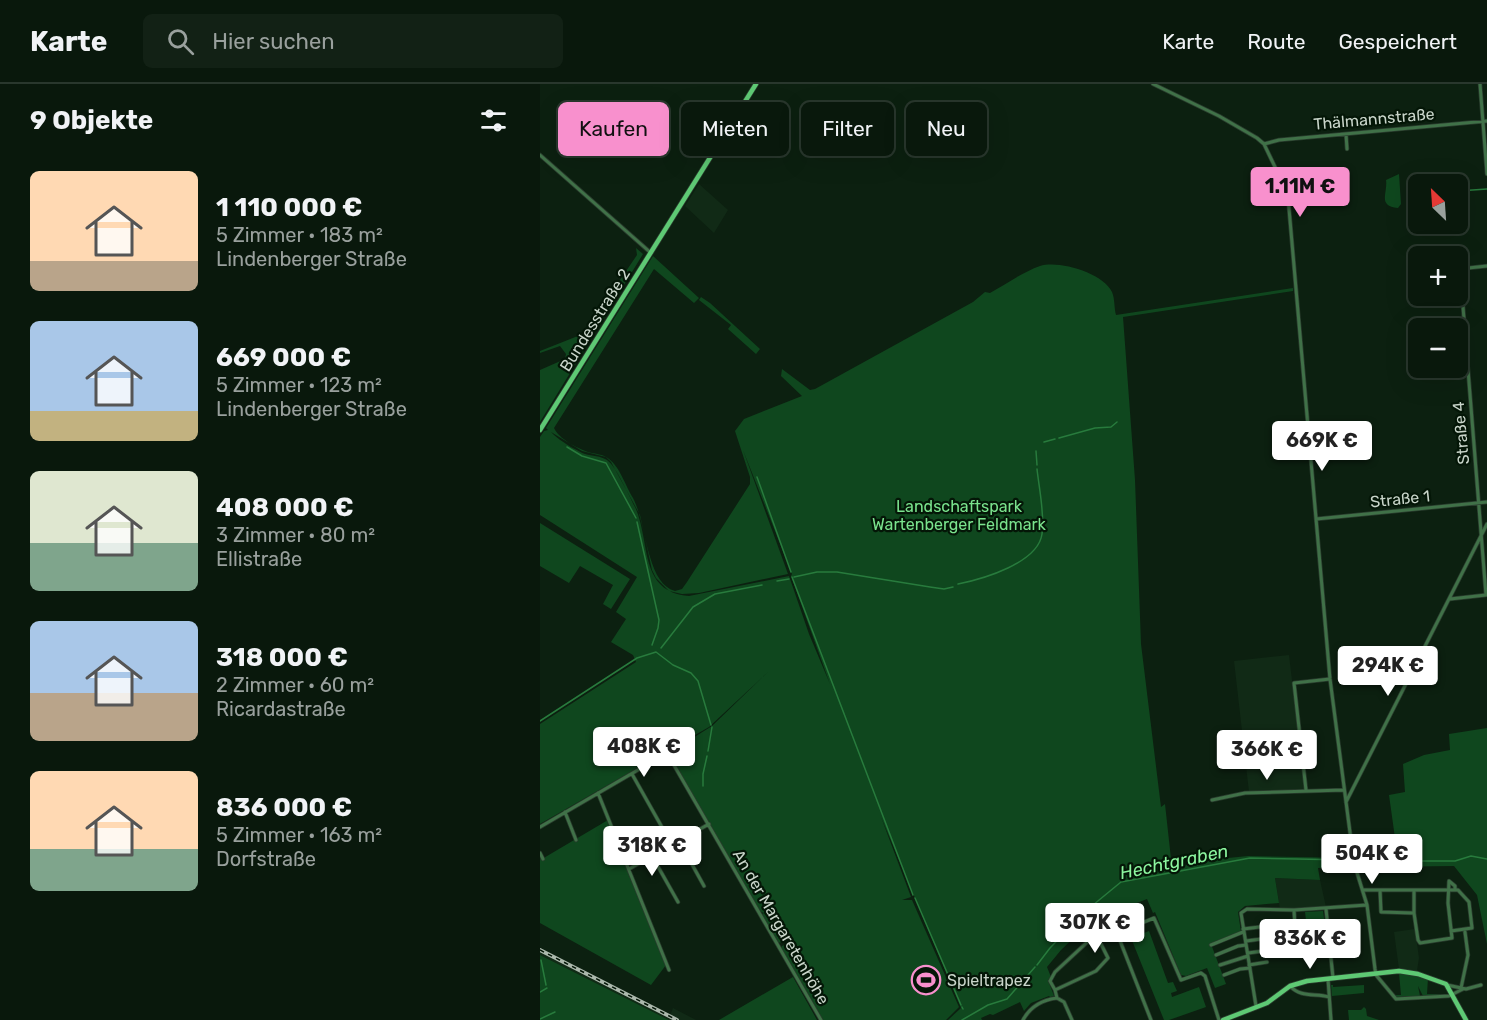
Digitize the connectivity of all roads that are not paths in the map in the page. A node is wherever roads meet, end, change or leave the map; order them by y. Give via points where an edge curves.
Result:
1 (756, 84) edge
2 (1153, 84) edge
3 (1480, 84) edge
4 (1485, 121) edge
5 (1346, 134) junction
6 (1264, 144) junction
7 (1347, 149) dead end
8 (540, 155) edge
9 (1487, 174) edge
10 (651, 253) junction
11 (1487, 266) edge
12 (1468, 268) edge
13 (1462, 306) edge
14 (540, 430) edge
15 (1487, 502) edge
16 (1479, 503) junction
17 (1315, 519) junction
18 (1487, 524) edge
19 (1481, 536) junction
20 (1487, 595) edge
21 (1450, 599) junction
22 (1330, 679) junction
23 (631, 773) junction
24 (1306, 790) junction
25 (1344, 792) junction
26 (598, 793) junction
27 (1352, 794) junction
28 (1212, 800) dead end
29 (1346, 802) junction
30 (565, 812) junction
31 (709, 824) junction
32 (540, 827) edge
33 (576, 840) dead end
34 (679, 841) junction
35 (672, 845) junction
36 (540, 853) edge
37 (652, 856) junction
38 (543, 859) dead end
39 (629, 869) junction
40 (704, 886) dead end
41 (1448, 889) junction
42 (1363, 890) junction
43 (1380, 890) junction
44 (1414, 890) junction
45 (1455, 890) junction
46 (678, 902) dead end
47 (1367, 905) junction
48 (1326, 909) junction
49 (1294, 910) junction
50 (1414, 913) junction
51 (1244, 930) junction
52 (1452, 931) junction
53 (1465, 932) dead end
54 (1269, 938) junction
55 (1246, 943) junction
56 (1211, 945) dead end
57 (1298, 953) dead end
58 (1248, 954) junction
59 (1216, 955) dead end
60 (1267, 962) dead end
61 (1220, 965) dead end
62 (1250, 966) junction
63 (669, 970) dead end
64 (1224, 975) dead end
65 (1376, 975) junction
66 (1330, 979) junction
67 (1447, 985) junction
68 (1481, 985) dead end
69 (1290, 986) junction
70 (1462, 988) junction
71 (1055, 990) junction
72 (1329, 991) junction
73 (1322, 995) junction
74 (1451, 995) junction
75 (1329, 997) junction
76 (1057, 998) junction
77 (1256, 1006) junction
78 (821, 1020) edge
79 (1023, 1020) edge
80 (1072, 1020) edge
81 (1151, 1020) edge
82 (1221, 1020) edge
83 (1331, 1020) edge
84 (1466, 1020) edge

1 - 10 main road, Bundesstraße 2
2 - 6 street via 1226,119
3 - 4 street
4 - 5 street, Thälmannstraße
4 - 9 street
5 - 6 street, Thälmannstraße
5 - 7 street
6 - 17 street via 1288,197
8 - 10 street
10 - 14 main road, Bundesstraße 2
11 - 12 street
13 - 16 street, Straße 4
15 - 16 street, Straße 1
16 - 17 street, Straße 1
16 - 19 street, Straße 4
17 - 22 street
18 - 19 street
19 - 20 street, Straße 4
19 - 21 street
20 - 21 street
21 - 27 street
22 - 24 street via 1294,683
22 - 25 street
23 - 26 street
23 - 31 street, An der Margaretenhöhe via 667,753
23 - 35 street
24 - 25 street
24 - 28 street via 1245,793
25 - 27 street
25 - 29 street
26 - 30 street
26 - 39 street
27 - 29 street
29 - 42 street via 1354,863
30 - 32 street
30 - 33 street
31 - 34 street
31 - 78 street, An der Margaretenhöhe
34 - 35 street
34 - 40 street
35 - 37 street
36 - 38 street
37 - 39 street
37 - 46 street
39 - 63 street
41 - 44 street
41 - 45 street
41 - 45 street via 1450,881
41 - 52 street
42 - 43 street
42 - 47 street
43 - 44 street
43 - 50 street via 1381,912
44 - 50 street
45 - 52 street via 1468,902 1472,927
47 - 48 street
47 - 65 street
48 - 49 street
48 - 66 street
49 - 51 street via 1244,909 1240,914
49 - 57 street
50 - 52 street via 1418,942 1450,938
51 - 54 street via 1268,926
51 - 55 street
51 - 56 street
53 - 70 street via 1468,955
54 - 55 street
54 - 58 street via 1271,950
55 - 58 street
55 - 59 street
58 - 61 street
58 - 62 street
60 - 62 street
62 - 64 street
62 - 77 street
65 - 66 main road
65 - 67 main road via 1406,971
65 - 74 street via 1396,999
66 - 69 main road
66 - 72 street
67 - 70 street
67 - 74 main road
68 - 70 street
69 - 73 street via 1304,994
69 - 77 main road
70 - 74 street
71 - 71 street via 1050,981 1055,972 1096,934 1108,958 1096,971
71 - 76 street
72 - 73 street
72 - 75 street
73 - 75 street
74 - 84 main road
75 - 83 street
76 - 79 street via 1029,1009
76 - 80 street via 1064,1002
77 - 82 main road
81 - 82 street via 1117,933 1154,918 1181,980 1205,976

